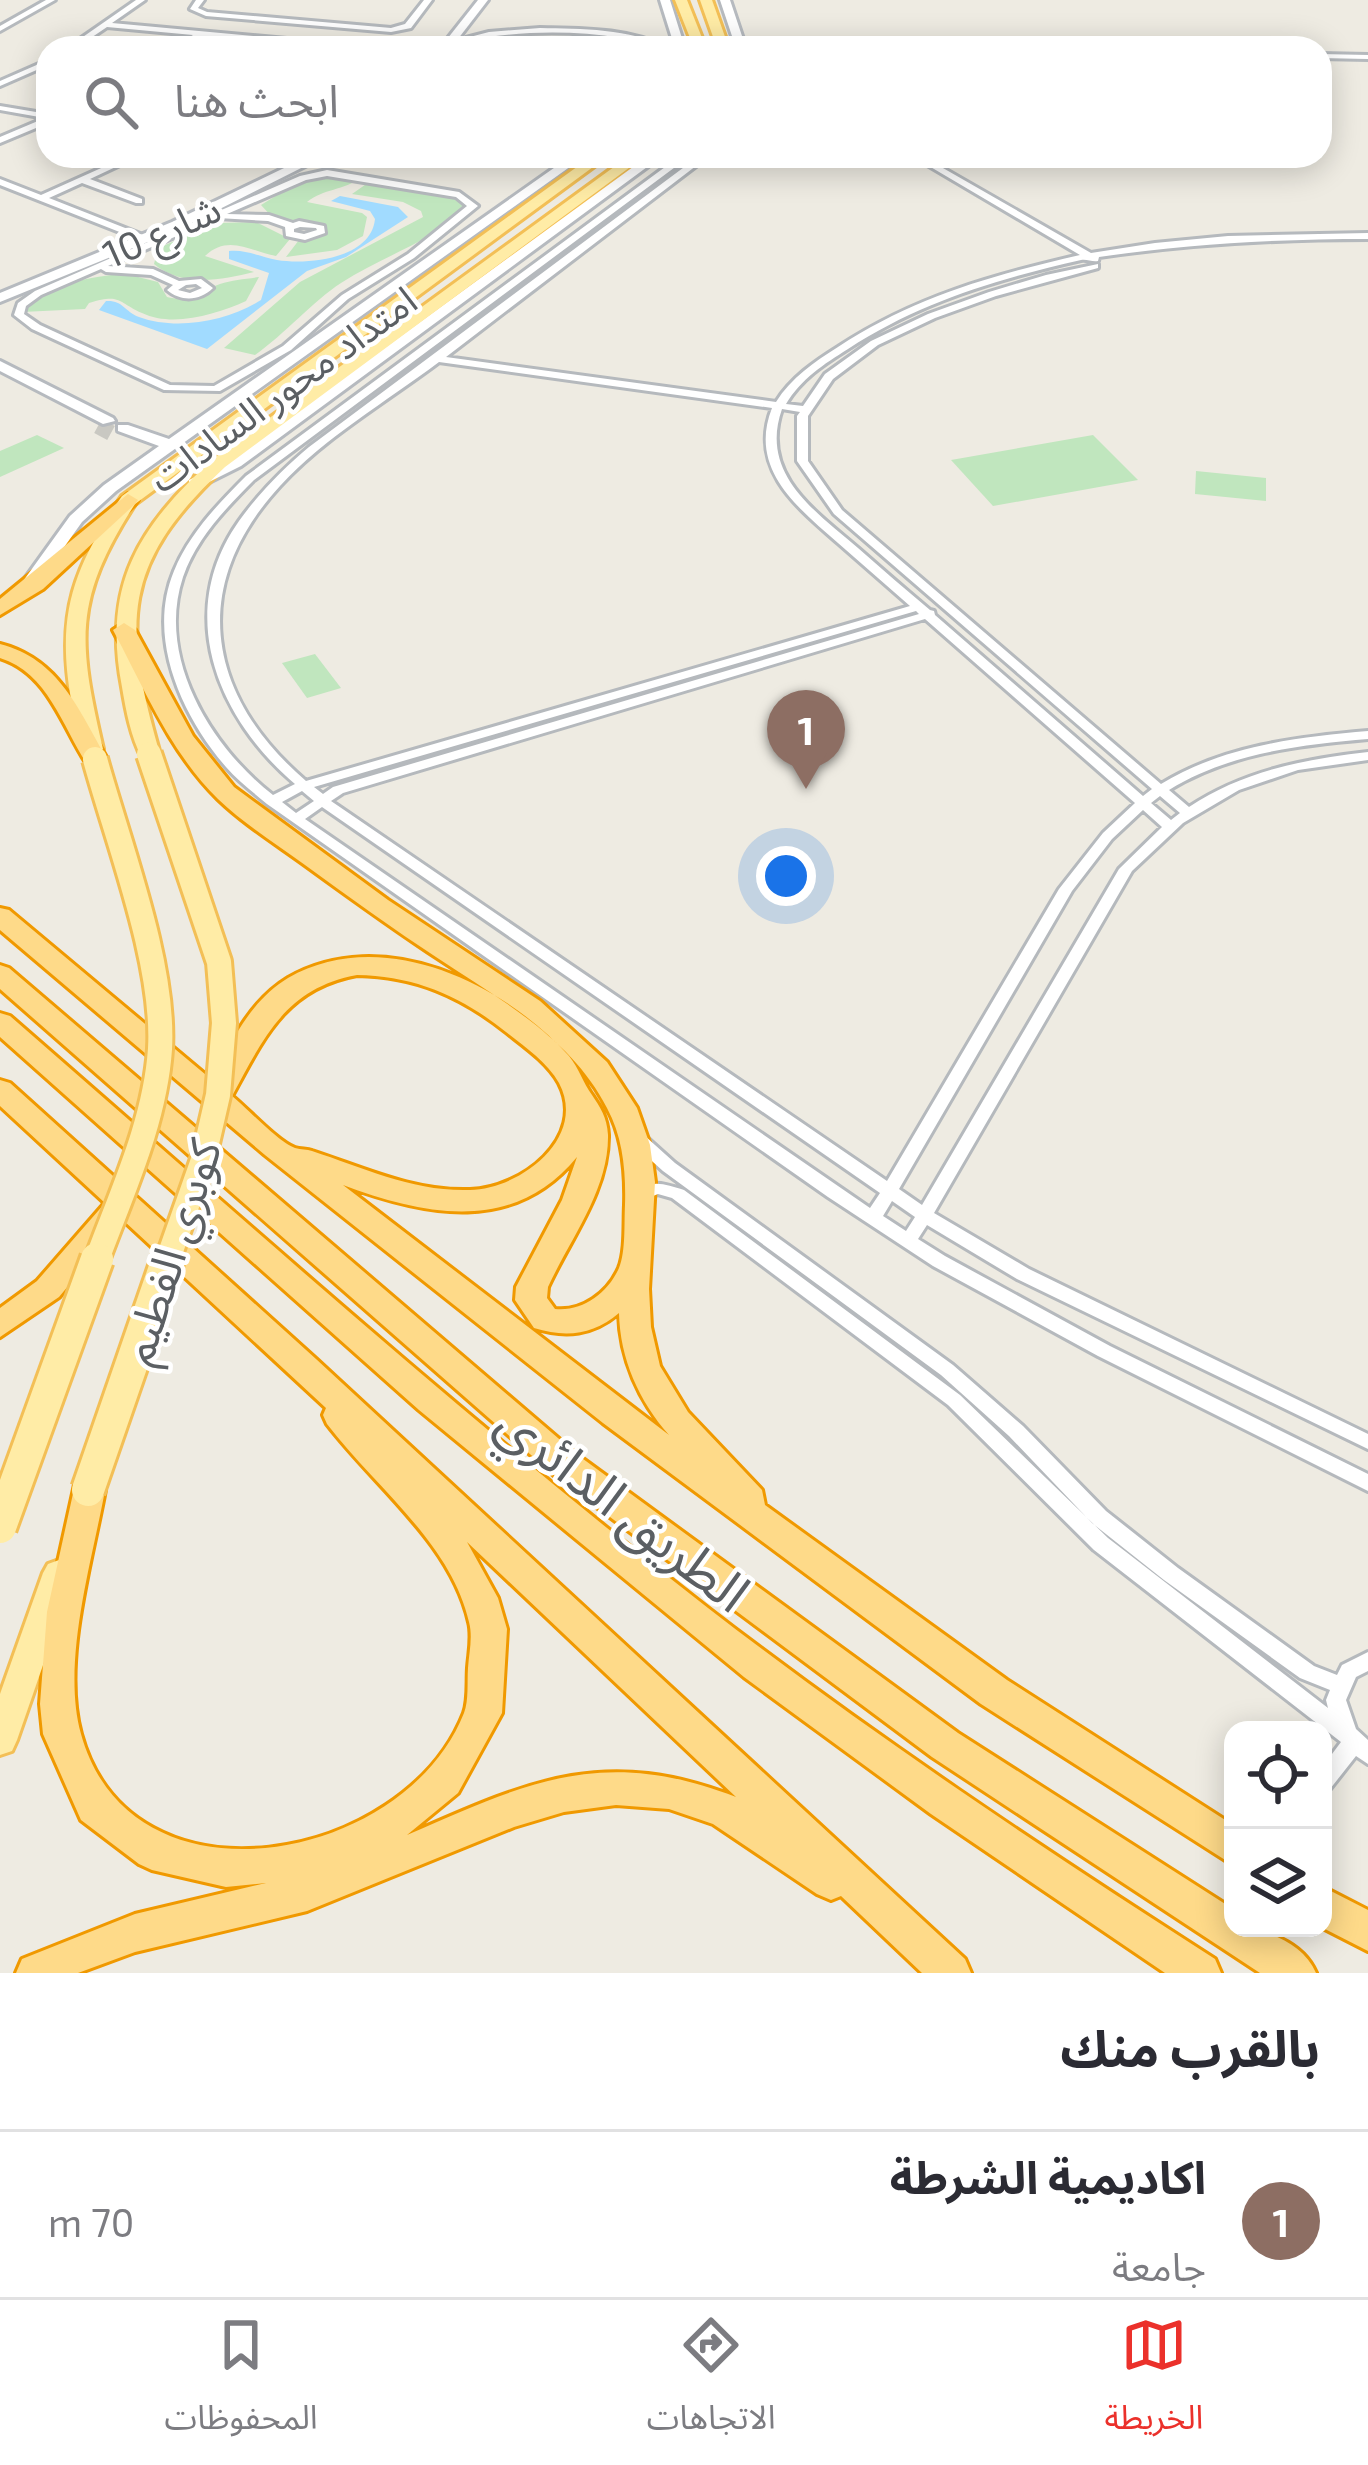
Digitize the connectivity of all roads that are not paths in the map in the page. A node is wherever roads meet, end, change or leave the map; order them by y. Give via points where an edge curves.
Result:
1 (51, 0) edge
2 (146, 0) edge
3 (200, 0) edge
4 (428, 0) edge
5 (484, 0) edge
6 (498, 0) edge
7 (665, 0) edge
8 (681, 0) edge
9 (706, 0) edge
10 (725, 0) edge
11 (287, 22) junction
12 (111, 27) junction
13 (0, 29) edge
14 (94, 36) edge
15 (99, 36) edge
16 (203, 36) edge
17 (272, 36) edge
18 (455, 36) edge
19 (471, 36) edge
20 (496, 36) edge
21 (602, 36) edge
22 (676, 36) edge
23 (695, 36) edge
24 (719, 36) edge
25 (738, 36) edge
26 (1332, 59) edge
27 (1368, 60) edge
28 (36, 70) edge
29 (36, 70) edge
30 (0, 73) edge
31 (16, 78) junction
32 (0, 86) edge
33 (0, 111) edge
34 (36, 115) edge
35 (36, 120) edge
36 (36, 121) edge
37 (15, 128) junction
38 (0, 137) edge
39 (109, 168) edge
40 (276, 168) edge
41 (293, 168) edge
42 (562, 168) edge
43 (584, 168) edge
44 (622, 168) edge
45 (640, 168) edge
46 (671, 168) edge
47 (688, 168) edge
48 (938, 168) edge
49 (947, 168) edge
50 (83, 180) junction
51 (0, 185) edge
52 (37, 199) junction
53 (256, 200) junction
54 (139, 201) dead end
55 (219, 217) junction
56 (268, 218) junction
57 (293, 226) dead end
58 (136, 240) junction
59 (1368, 240) edge
60 (1103, 260) junction
61 (97, 269) junction
62 (153, 272) junction
63 (178, 284) dead end
64 (2, 294) edge
65 (348, 294) junction
66 (411, 294) junction
67 (378, 301) junction
68 (432, 354) junction
69 (0, 364) edge
70 (0, 380) edge
71 (262, 382) junction
72 (181, 391) junction
73 (777, 402) junction
74 (803, 406) junction
75 (110, 427) junction
76 (170, 445) junction
77 (149, 457) junction
78 (195, 483) junction
79 (128, 500) junction
80 (943, 605) junction
81 (0, 608) edge
82 (920, 612) junction
83 (124, 630) junction
84 (0, 651) edge
85 (1368, 735) edge
86 (149, 754) joint
87 (1368, 756) edge
88 (94, 760) junction
89 (302, 787) junction
90 (1160, 789) junction
91 (321, 800) junction
92 (272, 801) junction
93 (1142, 803) junction
94 (1186, 812) junction
95 (296, 819) junction
96 (1168, 825) junction
97 (0, 916) edge
98 (0, 974) edge
99 (0, 1022) edge
100 (576, 1088) junction
101 (0, 1090) edge
102 (218, 1095) junction
103 (15, 1110) edge
104 (633, 1134) junction
105 (275, 1148) junction
106 (891, 1189) junction
107 (643, 1194) junction
108 (113, 1211) junction
109 (925, 1215) junction
110 (873, 1218) junction
111 (728, 1221) junction
112 (909, 1241) junction
113 (637, 1267) junction
114 (0, 1325) edge
115 (305, 1368) junction
116 (1368, 1442) edge
117 (1368, 1483) edge
118 (88, 1490) junction
119 (0, 1527) edge
120 (769, 1528) junction
121 (1368, 1661) edge
122 (1340, 1684) junction
123 (0, 1740) edge
124 (1357, 1744) edge
125 (1332, 1772) edge
126 (1224, 1833) edge
127 (1332, 1911) edge
128 (1368, 1932) edge
129 (36, 1973) edge
130 (950, 1973) edge
131 (1201, 1973) edge
132 (1296, 1973) edge

1 - 13 street
2 - 12 street
3 - 11 street via 194,9 206,14
4 - 11 street via 404,28
5 - 18 street
6 - 19 street
7 - 22 street
8 - 23 main road
9 - 24 main road
10 - 25 street
11 - 17 street
12 - 14 street
12 - 15 street
12 - 16 street
20 - 21 street
26 - 27 street
28 - 31 street
29 - 32 street
30 - 31 street
31 - 32 street
33 - 34 street
33 - 37 street
35 - 37 street
36 - 38 street
37 - 38 street
39 - 50 street
40 - 58 street, شارع 10
41 - 58 street, شارع 10
42 - 67 street
43 - 66 main road, امتداد محور السادات
44 - 78 main road, امتداد محور السادات
45 - 78 street via 236,463
46 - 68 street
47 - 68 street
48 - 60 street
49 - 60 street
50 - 52 street
50 - 54 street
51 - 52 street
52 - 58 street
53 - 55 street
53 - 56 street
53 - 65 street via 336,173 472,202 462,218
55 - 56 street
55 - 58 street
56 - 57 street
58 - 61 street
58 - 62 street
58 - 64 street, شارع 10
59 - 60 street
60 - 73 street via 977,285 902,315 829,356
60 - 74 street via 931,317 860,354
61 - 62 street
61 - 72 street via 31,297 19,315
62 - 63 street
65 - 67 street
65 - 72 street via 244,377
66 - 67 main road
66 - 79 main road, امتداد محور السادات
67 - 71 street
68 - 73 street
68 - 89 street via 274,485 234,537 219,574 211,635 224,684 259,744
68 - 92 street via 250,478 215,514 176,579 174,661 196,714 232,766
69 - 75 street
70 - 75 street
71 - 72 street via 206,396
71 - 76 street
73 - 74 street
73 - 82 street via 773,453 788,489
74 - 80 street via 797,452 813,486
75 - 76 street
75 - 77 street
76 - 77 street
77 - 81 street via 92,503
78 - 83 main road, امتداد محور السادات via 142,552
79 - 81 highway via 45,580
79 - 88 main road, امتداد محور السادات via 93,554 73,612 75,672
80 - 82 street
80 - 90 street
82 - 89 street
82 - 91 street
82 - 93 street
83 - 86 main road, امتداد محور السادات via 127,681
83 - 104 highway via 190,748 227,794 576,1046 613,1090
84 - 88 highway via 47,677
85 - 90 street via 1263,750
86 - 102 main road, كوبري الفطيم, bridge via 219,962
87 - 94 street via 1279,771
88 - 108 main road, كوبري الفطيم, bridge via 153,970 160,1047 148,1115
89 - 91 street
89 - 92 street
90 - 93 street
90 - 94 street
91 - 95 street
91 - 106 street
92 - 95 street
93 - 96 street
93 - 106 street via 1087,860
94 - 96 street
95 - 110 street
96 - 109 street via 1126,869
97 - 105 highway, الطريق الدائري
98 - 132 highway, الطريق الدائري via 567,1466 945,1745
99 - 131 highway, الطريق الدائري via 697,1619 1017,1852
100 - 102 highway via 551,1055 461,987 411,968 343,969 301,984 268,1008
100 - 105 highway via 578,1124 558,1161 492,1198 411,1197
100 - 113 highway via 592,1118 592,1144 531,1300 544,1319 579,1323 603,1312
101 - 103 highway
102 - 118 main road, كوبري الفطيم, bridge via 203,1160
103 - 115 highway
104 - 107 highway
104 - 111 street
105 - 120 highway, الطريق الدائري
106 - 109 street
106 - 110 street
107 - 111 street via 672,1190
107 - 113 highway
108 - 114 highway via 48,1289
108 - 119 main road, كوبري الفطيم, bridge
109 - 112 street
109 - 116 street via 1023,1274
110 - 112 street
111 - 122 street via 946,1370 1157,1564 1306,1672
111 - 124 street via 954,1400 1101,1544
112 - 117 street via 1104,1351
113 - 120 highway via 632,1317 654,1391
115 - 118 highway via 360,1446 451,1549 489,1627 488,1690 471,1742 437,1789 390,1829 332,1856 257,1870 174,1858 101,1817 70,1766 59,1712
115 - 130 highway
118 - 123 main road, كوبري الفطيم
120 - 126 highway, الطريق الدائري via 994,1692
121 - 122 street
122 - 124 street via 1339,1718
124 - 125 street
127 - 128 highway
129 - 130 highway via 130,1930 326,1887 506,1811 602,1785 663,1790 721,1808

